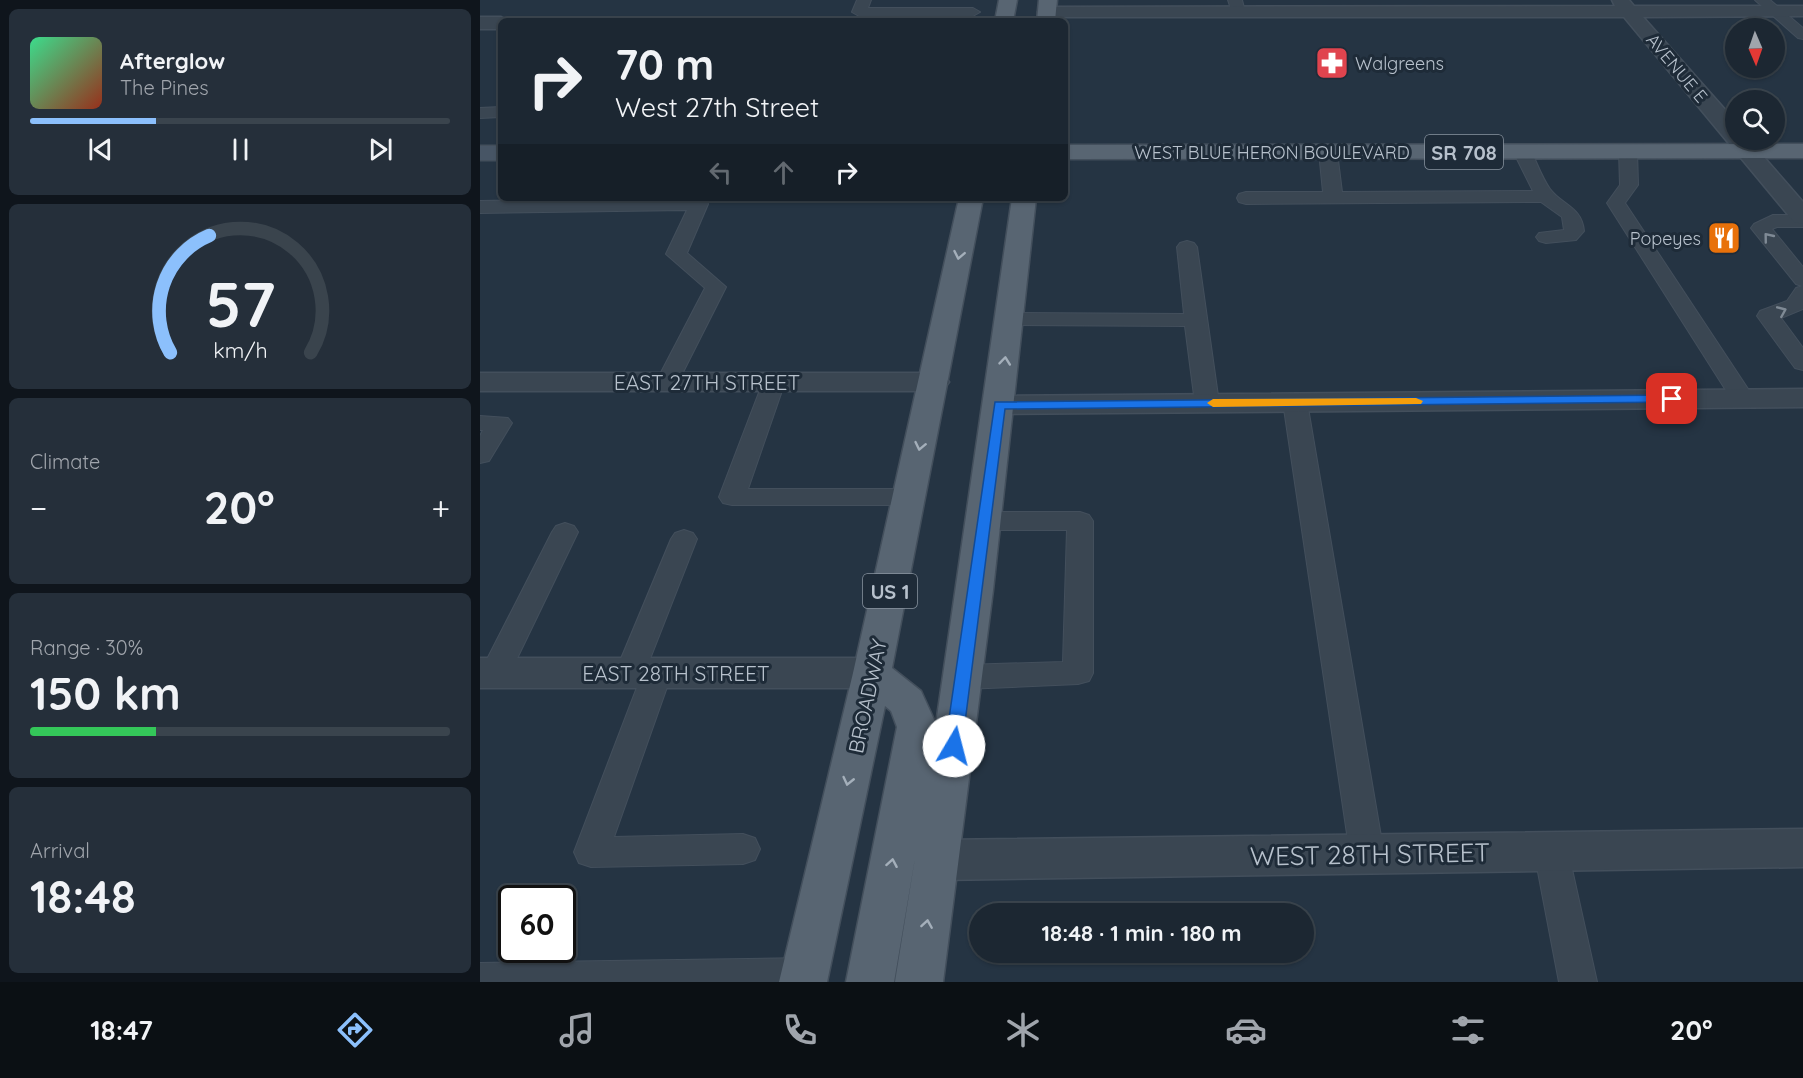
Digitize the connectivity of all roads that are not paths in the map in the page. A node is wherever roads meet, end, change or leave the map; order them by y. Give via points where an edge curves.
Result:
1 (1008, 0) edge
2 (1237, 6) edge
3 (1624, 6) edge
4 (1769, 6) edge
5 (859, 11) edge
6 (1047, 11) edge
7 (1803, 11) edge
8 (973, 12) dead end
9 (1005, 18) edge
10 (480, 23) edge
11 (498, 23) edge
12 (1803, 35) edge
13 (480, 112) edge
14 (498, 112) edge
15 (1725, 123) edge
16 (1725, 143) edge
17 (1785, 148) edge
18 (1748, 150) edge
19 (1522, 151) junction
20 (1628, 151) junction
21 (1803, 151) edge
22 (1068, 152) edge
23 (1328, 152) junction
24 (480, 153) edge
25 (498, 153) edge
26 (1546, 196) junction
27 (1333, 197) junction
28 (1246, 198) dead end
29 (701, 201) edge
30 (970, 201) edge
31 (1024, 201) edge
32 (611, 202) edge
33 (480, 207) edge
34 (1803, 217) edge
35 (1803, 221) edge
36 (1546, 237) dead end
37 (1187, 247) dead end
38 (1803, 280) edge
39 (1803, 292) edge
40 (1009, 320) junction
41 (1195, 320) junction
42 (1803, 363) edge
43 (480, 382) edge
44 (667, 382) junction
45 (774, 382) junction
46 (934, 382) junction
47 (1742, 398) junction
48 (1803, 398) edge
49 (1295, 402) junction
50 (1207, 403) junction
51 (1000, 405) junction
52 (480, 423) edge
53 (480, 455) edge
54 (910, 497) junction
55 (984, 521) junction
56 (566, 532) dead end
57 (684, 539) dead end
58 (487, 673) edge
59 (643, 673) junction
60 (872, 674) junction
61 (964, 677) junction
62 (1803, 848) edge
63 (743, 849) dead end
64 (1551, 851) junction
65 (1367, 854) junction
66 (937, 860) junction
67 (804, 979) edge
68 (480, 981) edge
69 (870, 982) edge
70 (919, 982) edge
71 (1578, 982) edge

1 - 9 main road
2 - 3 street
2 - 6 street
3 - 4 street
3 - 15 street, AVENUE E
4 - 7 street
4 - 12 lane
5 - 8 lane
10 - 11 street
13 - 14 lane
16 - 20 main road, WEST BLUE HERON BOULEVARD / SR 708
17 - 21 main road, WEST BLUE HERON BOULEVARD / SR 708
18 - 34 street, AVENUE E
19 - 20 main road, WEST BLUE HERON BOULEVARD / SR 708
19 - 23 main road, WEST BLUE HERON BOULEVARD / SR 708
19 - 26 lane
20 - 47 lane via 1629,185 1616,203
22 - 23 main road, WEST BLUE HERON BOULEVARD / SR 708
23 - 27 lane
24 - 25 main road
26 - 27 lane
26 - 36 lane via 1566,208 1575,223 1569,236
27 - 28 lane
29 - 32 lane
29 - 44 lane via 676,254 716,287
30 -> 46 main road, BROADWAY / US 1
31 - 40 main road
32 - 33 lane
38 -> 35 lane via 1761,228 1773,221
37 - 41 lane
42 -> 39 lane via 1768,316 1795,305
40 - 41 lane
51 -> 40 main road
41 - 50 lane
43 - 44 street, EAST 27TH STREET
44 - 45 street, EAST 27TH STREET
45 - 46 street, EAST 27TH STREET
45 - 54 lane via 732,497
46 -> 54 main road, BROADWAY / US 1
47 - 48 street
47 - 49 street
49 - 50 street
49 - 65 lane
50 - 51 street
51 - 55 main road
52 - 53 lane via 500,423
54 - 60 main road, BROADWAY / US 1
55 - 61 main road
55 - 61 lane via 1080,521 1078,673
56 - 58 lane
57 - 59 lane
58 - 59 street, EAST 28TH STREET
59 - 60 street, EAST 28TH STREET
59 - 63 lane via 591,852
60 -> 67 main road, BROADWAY / US 1
69 -> 60 main road via 917,727 907,702
61 - 66 main road
62 - 64 street, WEST 28TH STREET
64 - 65 street, WEST 28TH STREET
64 - 71 lane
65 - 66 street, WEST 28TH STREET
70 -> 66 main road
67 - 68 lane

